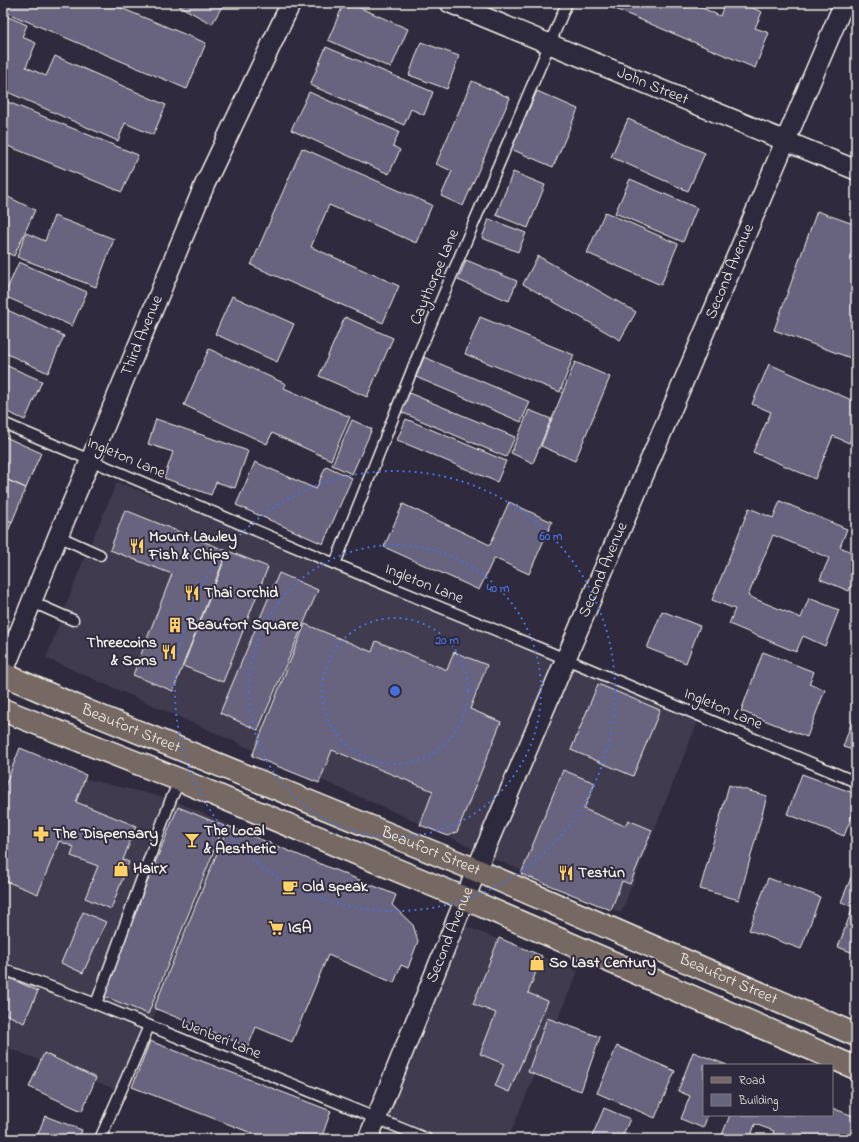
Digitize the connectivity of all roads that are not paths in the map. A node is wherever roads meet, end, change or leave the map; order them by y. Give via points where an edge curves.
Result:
1 (291, 3) edge
2 (450, 3) edge
3 (567, 3) edge
4 (844, 3) edge
5 (550, 44) junction
6 (785, 141) junction
7 (856, 170) edge
8 (3, 423) edge
9 (91, 460) junction
10 (58, 536) junction
11 (100, 555) dead end
12 (335, 564) junction
13 (32, 602) junction
14 (73, 620) dead end
15 (566, 659) junction
16 (3, 674) edge
17 (3, 710) edge
18 (180, 780) junction
19 (856, 782) edge
20 (476, 870) junction
21 (464, 898) junction
22 (3, 969) edge
23 (96, 1004) junction
24 (149, 1026) junction
25 (856, 1035) edge
26 (856, 1068) edge
27 (376, 1118) junction
28 (100, 1139) edge
29 (368, 1139) edge
30 (427, 1139) edge

1 - 9 street, Third Avenue via 205,184
2 - 5 street, John Street
3 - 5 lane, Caythorpe Lane
4 - 6 street, Second Avenue
5 - 6 street, John Street
5 - 12 lane, Caythorpe Lane via 420,350
6 - 7 street, John Street
6 - 15 street, Second Avenue
8 - 9 lane, Ingleton Lane
9 - 10 street, Third Avenue
9 - 12 lane, Ingleton Lane
10 - 11 lane
10 - 13 street, Third Avenue
12 - 15 lane, Ingleton Lane
13 - 14 lane
13 - 16 street, Third Avenue
15 - 19 lane, Ingleton Lane
15 - 20 street, Second Avenue
16 - 20 main road, Beaufort Street via 87,711
17 - 18 main road, Beaufort Street
18 - 21 main road, Beaufort Street
18 - 23 lane
20 - 21 street, Second Avenue
20 - 25 main road, Beaufort Street
21 - 26 main road, Beaufort Street
21 - 27 street, Second Avenue
22 - 23 lane, Wenberi Lane
23 - 24 lane, Wenberi Lane
24 - 27 lane, Wenberi Lane
24 - 28 lane
27 - 29 street, Second Avenue
27 - 30 lane, Wenberi Lane

